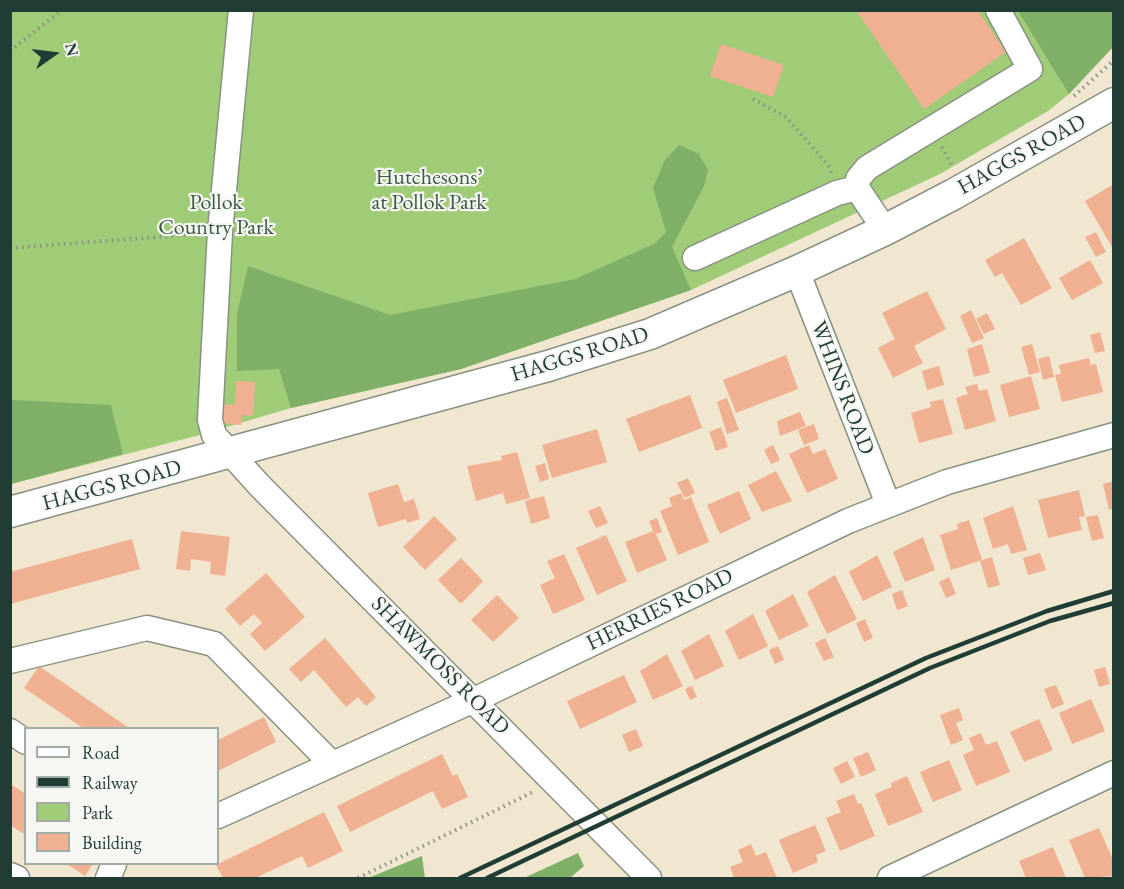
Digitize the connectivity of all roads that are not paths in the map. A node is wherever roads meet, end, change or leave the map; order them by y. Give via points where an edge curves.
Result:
1 (241, 10) edge
2 (998, 10) edge
3 (1108, 104) edge
4 (847, 190) junction
5 (885, 230) junction
6 (695, 258) dead end
7 (797, 271) junction
8 (1113, 435) edge
9 (230, 454) junction
10 (888, 504) junction
11 (10, 512) edge
12 (10, 661) edge
13 (474, 700) junction
14 (10, 731) edge
15 (24, 741) edge
16 (332, 764) junction
17 (1113, 773) edge
18 (219, 816) edge
19 (114, 865) edge
20 (10, 874) edge
21 (16, 879) edge
22 (108, 879) edge
23 (649, 879) edge
24 (890, 879) edge

1 - 9 street, SHAWMOSS ROAD via 220,232 210,420 214,435
2 - 4 street via 1030,69 867,168
3 - 5 main road, HAGGS ROAD via 964,189
4 - 5 street
4 - 6 street
5 - 7 main road, HAGGS ROAD
7 - 9 main road, HAGGS ROAD via 672,325 594,352
7 - 10 street, WHINS ROAD
8 - 10 street, HERRIES ROAD via 997,466
9 - 11 main road, HAGGS ROAD
9 - 13 street, SHAWMOSS ROAD
10 - 13 street, HERRIES ROAD via 810,537
12 - 16 street via 147,628 214,644
13 - 16 street, HERRIES ROAD
13 - 23 street, SHAWMOSS ROAD
14 - 15 street
16 - 18 street, HERRIES ROAD
17 - 24 street
19 - 22 street
20 - 21 street

